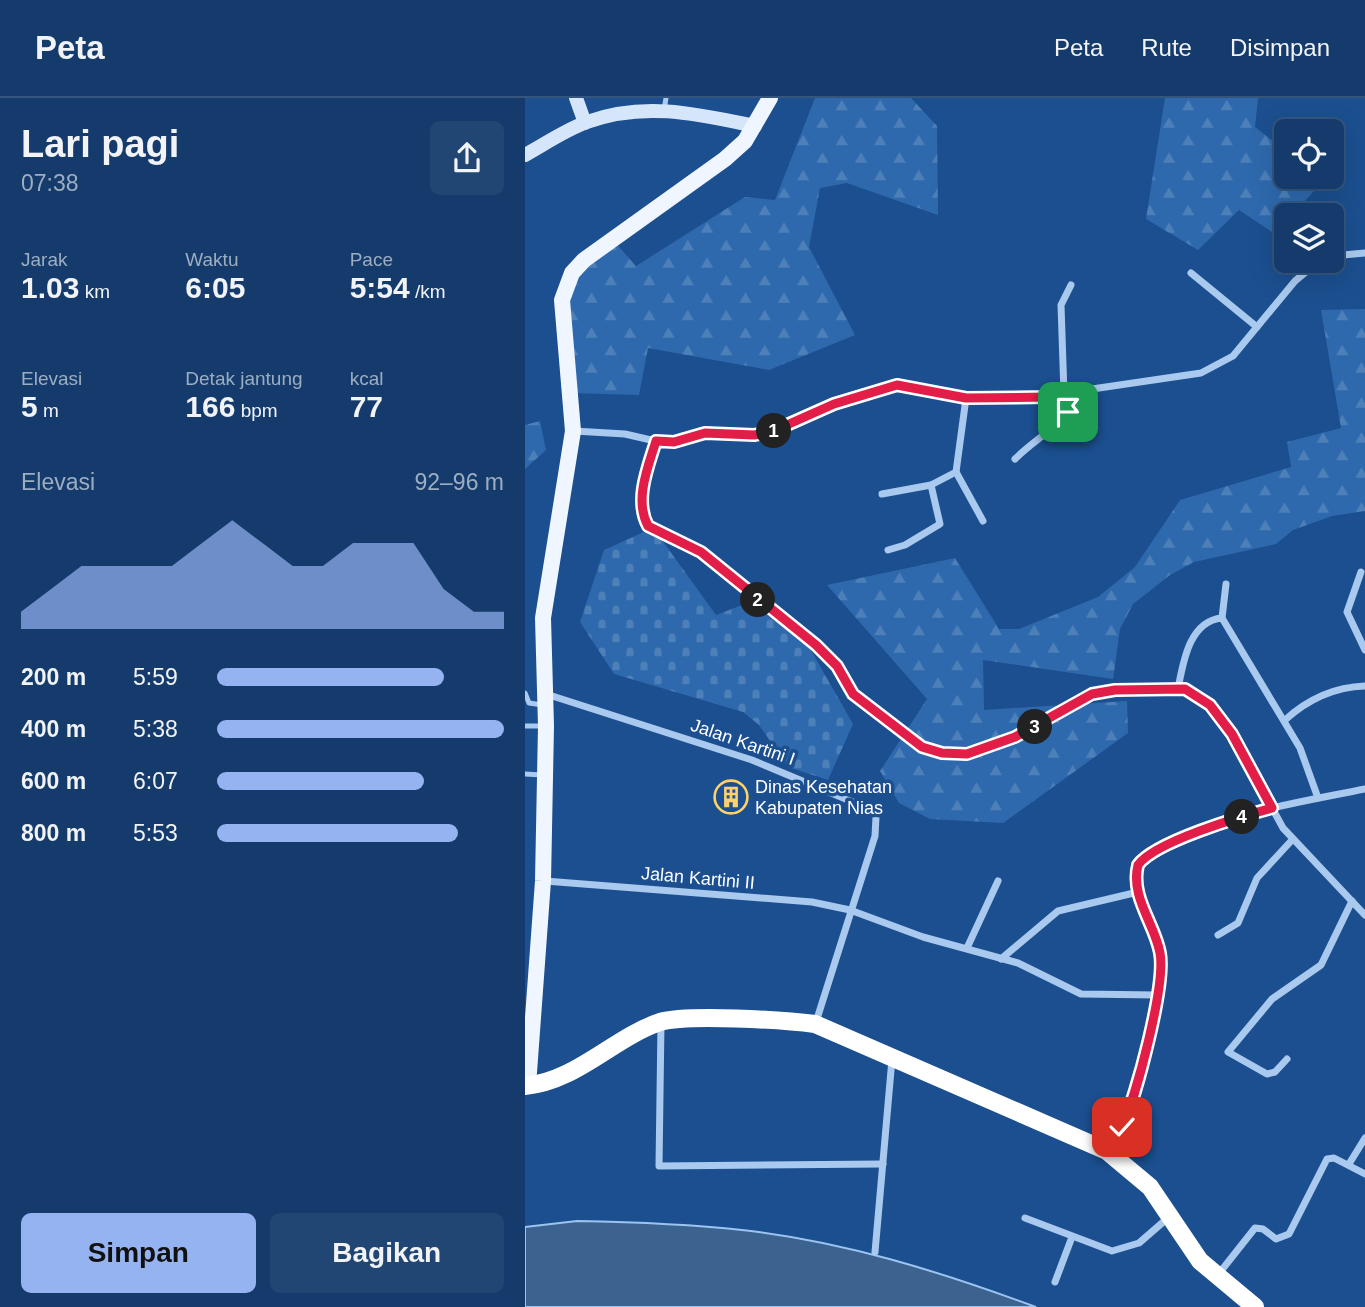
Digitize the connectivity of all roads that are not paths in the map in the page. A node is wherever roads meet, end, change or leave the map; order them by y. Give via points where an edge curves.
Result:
1 (576, 98) edge
2 (770, 98) edge
3 (665, 104) edge
4 (585, 123) junction
5 (755, 126) junction
6 (525, 155) edge
7 (1365, 254) edge
8 (1344, 255) edge
9 (1191, 272) dead end
10 (1305, 273) edge
11 (1071, 285) dead end
12 (1257, 327) junction
13 (1080, 391) junction
14 (1065, 394) junction
15 (966, 398) junction
16 (573, 431) junction
17 (656, 441) junction
18 (1015, 460) dead end
19 (956, 472) junction
20 (931, 485) junction
21 (882, 494) dead end
22 (983, 521) dead end
23 (888, 550) dead end
24 (1361, 572) dead end
25 (1226, 584) dead end
26 (1222, 618) junction
27 (1365, 650) edge
28 (1365, 686) edge
29 (1178, 689) junction
30 (525, 693) edge
31 (546, 700) junction
32 (1285, 720) junction
33 (525, 726) edge
34 (546, 726) junction
35 (525, 774) edge
36 (545, 775) junction
37 (1365, 789) edge
38 (1318, 798) junction
39 (1272, 808) junction
40 (1292, 840) junction
41 (543, 881) junction
42 (998, 881) dead end
43 (1138, 892) junction
44 (1352, 901) junction
45 (850, 910) junction
46 (1365, 915) edge
47 (1218, 935) dead end
48 (967, 948) junction
49 (1001, 958) junction
50 (530, 988) edge
51 (1157, 995) junction
52 (661, 1022) junction
53 (815, 1024) junction
54 (892, 1059) junction
55 (1287, 1059) dead end
56 (527, 1086) edge
57 (1365, 1138) edge
58 (1107, 1151) junction
59 (883, 1164) junction
60 (1349, 1164) junction
61 (1365, 1174) edge
62 (1170, 1216) junction
63 (1025, 1218) dead end
64 (1072, 1237) junction
65 (875, 1252) dead end
66 (1216, 1276) junction
67 (1055, 1282) dead end
68 (1255, 1307) edge

1 - 4 street
2 - 5 main road
3 - 4 street
3 - 5 street
4 - 6 street
5 - 16 main road via 725,159 630,225 572,274 562,300
7 - 8 street
9 - 12 street
10 - 12 street
11 - 14 street via 1061,305
12 - 13 street via 1233,356 1201,373
13 - 14 street
13 - 18 street via 1059,425 1031,442
14 - 15 street
15 - 17 street via 897,385 834,404 771,432 705,433 674,442
15 - 19 street
16 - 17 street
16 - 31 main road via 543,618
17 - 29 street via 643,495 648,526 701,552 816,645 837,666 853,694 922,747 967,754 1015,737 1092,694
19 - 20 street
19 - 22 street
20 - 21 street
20 - 23 street via 940,524
24 - 27 street via 1347,612
25 - 26 street
26 - 29 street via 1209,621 1192,639
26 - 32 street
28 - 32 street via 1330,692
29 - 39 street via 1198,695 1210,705 1232,734
30 - 31 lane via 529,703
31 - 34 main road
31 - 45 street, Jalan Kartini I via 752,760 864,804 877,824
32 - 38 street via 1310,768
33 - 34 lane
34 - 36 main road
35 - 36 lane
36 - 41 main road
37 - 38 street
38 - 39 street
39 - 40 street
39 - 43 street via 1154,851 1138,865
40 - 44 street
40 - 47 street via 1257,878 1238,923
41 - 45 street, Jalan Kartini II via 812,902
41 - 50 main road
42 - 48 street
43 - 49 street via 1058,911
43 - 51 street via 1160,951
44 - 46 street
44 - 55 street via 1321,965 1272,999 1228,1052 1267,1074
45 - 48 street, Jalan Kartini II
45 - 53 street, Jalan Kartini I
48 - 49 street, Jalan Kartini II
49 - 51 street, Jalan Kartini II via 1081,994
50 - 56 main road
51 - 58 street via 1133,1103
52 - 53 highway
52 - 56 highway via 559,1077
52 - 59 street via 659,1167
53 - 54 highway
54 - 58 highway
54 - 59 street
57 - 60 street
58 - 62 highway via 1136,1172
59 - 65 street
60 - 61 street
60 - 66 street via 1327,1159 1289,1234 1276,1239 1255,1228
62 - 64 street via 1147,1237 1121,1250
62 - 66 highway via 1190,1250
63 - 64 street
64 - 67 street
66 - 68 highway

